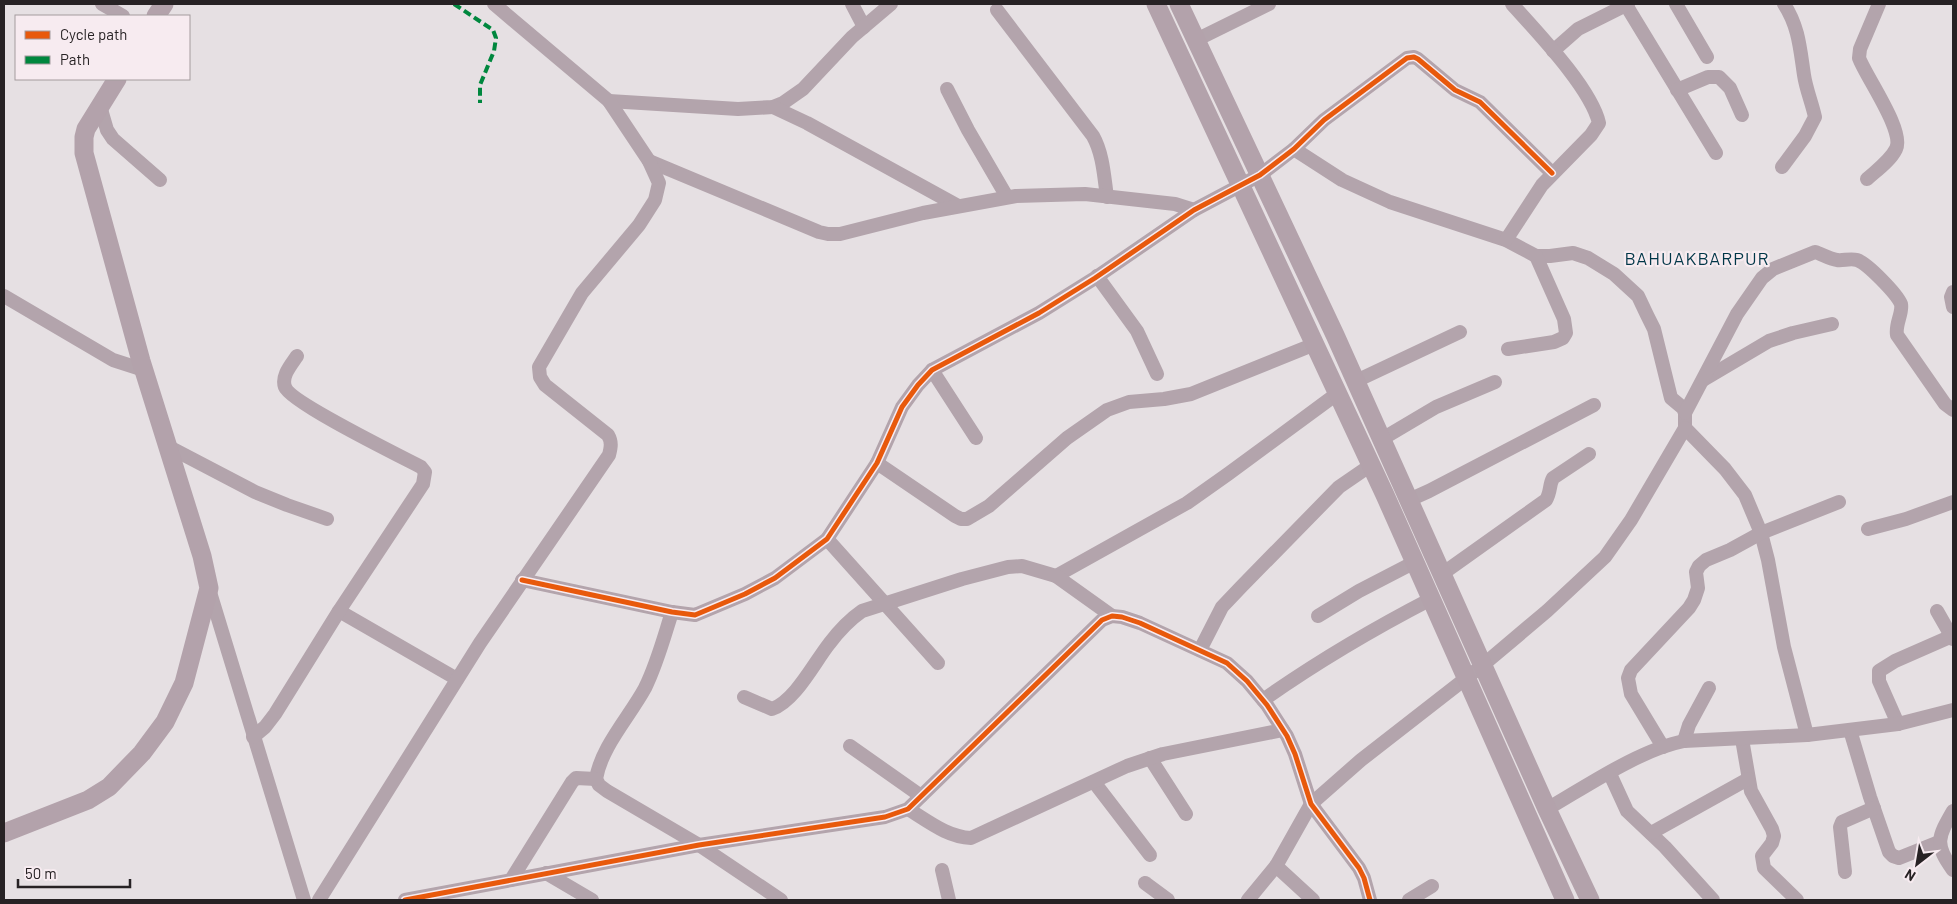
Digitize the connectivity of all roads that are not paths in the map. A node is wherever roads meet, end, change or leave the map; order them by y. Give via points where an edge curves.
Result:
1 (102, 4) edge
2 (164, 4) edge
3 (494, 4) edge
4 (852, 4) edge
5 (891, 4) edge
6 (1156, 4) edge
7 (1179, 4) edge
8 (1269, 4) edge
9 (1512, 4) edge
10 (1627, 4) edge
11 (1676, 4) edge
12 (1784, 4) edge
13 (1879, 4) edge
14 (1608, 8) edge
15 (997, 10) dead end
16 (121, 15) edge
17 (157, 15) edge
18 (864, 27) junction
19 (1196, 40) junction
20 (1553, 51) junction
21 (1707, 57) dead end
22 (116, 80) edge
23 (947, 89) dead end
24 (1677, 90) junction
25 (609, 101) junction
26 (100, 106) junction
27 (774, 107) junction
28 (1742, 115) dead end
29 (1294, 149) junction
30 (1716, 153) dead end
31 (649, 161) junction
32 (1782, 167) dead end
33 (1552, 173) junction
34 (1260, 175) junction
35 (1867, 179) dead end
36 (160, 180) dead end
37 (1242, 186) junction
38 (1007, 197) junction
39 (1107, 197) junction
40 (958, 206) junction
41 (1194, 210) junction
42 (1506, 240) junction
43 (1536, 256) junction
44 (1097, 276) junction
45 (1953, 292) edge
46 (4, 296) edge
47 (1953, 307) edge
48 (1832, 324) dead end
49 (1460, 332) dead end
50 (1315, 344) junction
51 (1508, 349) dead end
52 (297, 356) dead end
53 (144, 370) junction
54 (932, 370) junction
55 (1157, 374) dead end
56 (1703, 380) junction
57 (1356, 381) junction
58 (1495, 382) dead end
59 (1338, 393) junction
60 (1594, 405) dead end
61 (1953, 410) edge
62 (1685, 413) junction
63 (1685, 428) junction
64 (976, 438) dead end
65 (1382, 439) junction
66 (168, 447) junction
67 (1589, 454) dead end
68 (877, 463) junction
69 (1371, 465) junction
70 (1409, 500) junction
71 (1839, 502) dead end
72 (1953, 502) edge
73 (327, 519) dead end
74 (1868, 529) dead end
75 (1761, 533) junction
76 (827, 539) junction
77 (1415, 562) junction
78 (1442, 574) junction
79 (1056, 576) junction
80 (522, 580) junction
81 (209, 588) junction
82 (1431, 599) junction
83 (884, 603) junction
84 (339, 611) junction
85 (1937, 611) dead end
86 (672, 612) junction
87 (1112, 616) junction
88 (1318, 616) dead end
89 (1952, 637) edge
90 (1200, 650) junction
91 (938, 663) dead end
92 (1483, 665) junction
93 (1466, 677) junction
94 (457, 679) junction
95 (1709, 688) dead end
96 (744, 697) dead end
97 (1263, 700) junction
98 (1953, 710) edge
99 (1898, 724) junction
100 (1283, 730) junction
101 (1850, 730) junction
102 (1807, 735) junction
103 (253, 737) junction
104 (1742, 739) junction
105 (1684, 741) junction
106 (850, 746) dead end
107 (1662, 747) junction
108 (1150, 758) junction
109 (1610, 774) junction
110 (596, 778) junction
111 (1748, 779) junction
112 (1094, 782) junction
113 (921, 796) junction
114 (1312, 804) junction
115 (1874, 808) junction
116 (908, 809) junction
117 (1547, 809) junction
118 (1953, 811) edge
119 (1186, 814) dead end
120 (1651, 832) junction
121 (4, 833) edge
122 (1939, 842) junction
123 (699, 845) junction
124 (1150, 855) dead end
125 (1276, 866) junction
126 (942, 870) dead end
127 (1953, 870) edge
128 (1845, 872) dead end
129 (546, 873) junction
130 (511, 880) junction
131 (1145, 883) dead end
132 (1432, 886) dead end
133 (304, 900) edge
134 (319, 900) edge
135 (405, 900) edge
136 (592, 900) edge
137 (781, 900) edge
138 (949, 900) edge
139 (1168, 900) edge
140 (1248, 900) edge
141 (1313, 900) edge
142 (1370, 900) edge
143 (1409, 900) edge
144 (1565, 900) edge
145 (1590, 900) edge
146 (1713, 900) edge
147 (1797, 900) edge

1 - 16 street
2 - 17 main road
3 - 25 street
4 - 18 street
5 - 18 street
6 - 37 main road
7 - 19 main road
8 - 19 street
9 - 20 street
10 - 14 street
10 - 24 street
11 - 21 street
12 - 32 street via 1799,34 1804,76 1815,117
13 - 35 street via 1859,58 1894,124 1899,141 1890,158
14 - 20 street
15 - 39 street via 1098,144
18 - 27 street via 803,89
19 - 34 main road
20 - 33 street via 1594,109 1599,123
22 - 26 main road
23 - 38 street
24 - 28 street via 1708,77 1719,77 1730,88
24 - 30 street
25 - 27 street via 738,109
25 - 31 street
26 - 36 street via 113,139
26 - 53 main road via 86,129 84,153
27 - 40 street
29 - 33 street via 1324,120 1402,62 1414,57 1455,90 1480,102
29 - 34 street
29 - 42 street via 1342,180 1390,202
31 - 40 street via 828,234 840,234
31 - 80 street via 659,183 655,200 639,226 582,294 539,367 545,385 608,435 611,441 609,454
33 - 42 street
34 - 37 street
34 - 57 main road
37 - 41 street
37 - 50 main road
38 - 39 street via 1086,194
38 - 40 street
39 - 41 street via 1169,203
41 - 44 street
42 - 43 street
43 - 51 street via 1564,319 1566,333 1554,342
43 - 62 street via 1573,253 1588,258 1628,285 1638,296 1654,329 1671,398
44 - 54 street via 1040,313
44 - 55 street via 1137,331
45 - 47 street
46 - 53 street via 113,360
48 - 56 street via 1769,342
49 - 57 street
50 - 59 main road
50 - 68 street via 1191,394 1129,402 1107,410 1067,438 989,506 968,519 954,516
52 - 84 street via 285,375 288,392 425,472 423,484
53 - 66 main road
54 - 64 street
54 - 68 street via 902,407
56 - 61 street via 1737,314 1762,278 1773,268 1815,252 1837,260 1857,260 1881,280 1900,302 1897,335 1945,404
56 - 62 street
57 - 65 main road
58 - 65 street via 1445,402
59 - 69 main road
59 - 79 street via 1187,502
60 - 70 street
62 - 63 street
63 - 75 street via 1745,494
63 - 92 street via 1606,557
65 - 70 main road
66 - 73 street via 255,492
66 - 81 main road
67 - 78 street via 1553,478 1546,500
68 - 76 street
69 - 77 main road
69 - 90 street via 1338,487 1222,607
70 - 78 main road
71 - 75 street
72 - 74 street
75 - 102 street via 1784,648
75 - 107 street via 1699,566 1696,572 1698,588 1689,608 1630,670 1631,694
76 - 83 street
76 - 86 street via 775,578 745,594 695,615
77 - 82 main road
77 - 88 street
78 - 92 main road
79 - 83 street via 1022,566 1008,567
79 - 87 street
80 - 86 street
80 - 94 street
81 - 103 street
81 - 121 main road via 184,683 165,722 142,753 109,787 88,800
82 - 93 main road
82 - 97 street via 1310,668
83 - 91 street
83 - 96 street via 862,611 850,620 780,706 772,709
84 - 94 street
84 - 103 street via 275,714
85 - 89 street
86 - 110 street via 645,688 605,754
87 - 90 street via 1140,623
87 - 113 street via 1102,620
89 - 99 street via 1879,671 1879,681
90 - 97 street via 1227,663
92 - 93 street
92 - 117 main road
93 - 114 street via 1361,760
93 - 144 main road
94 - 134 street
95 - 105 street
97 - 100 street
98 - 99 street
99 - 101 street
100 - 108 street
100 - 114 street
101 - 102 street
101 - 115 street
102 - 104 street
103 - 133 street
104 - 105 street
104 - 111 street
105 - 107 street
106 - 113 street
107 - 109 street
108 - 112 street
108 - 119 street
109 - 117 street
109 - 120 street via 1627,811
110 - 123 street via 607,791
110 - 130 street via 576,778 572,782
111 - 120 street
111 - 147 street via 1774,836 1762,856 1764,868
112 - 116 street via 971,838 947,833
112 - 124 street
113 - 116 street
114 - 125 street
114 - 142 street via 1359,868
115 - 122 street via 1893,856 1903,856
115 - 128 street via 1842,822
116 - 123 street via 885,817
117 - 145 main road
118 - 122 street
120 - 146 street
122 - 127 street
123 - 129 street
123 - 137 street
125 - 140 street
125 - 141 street
126 - 138 street
129 - 130 street
129 - 136 street
130 - 135 street
131 - 139 street
132 - 143 street

